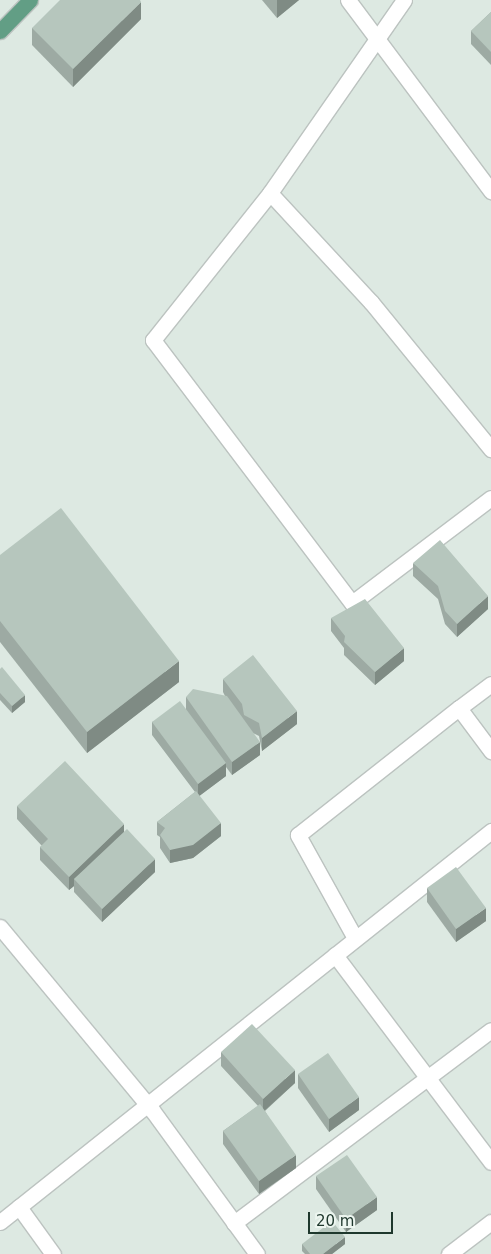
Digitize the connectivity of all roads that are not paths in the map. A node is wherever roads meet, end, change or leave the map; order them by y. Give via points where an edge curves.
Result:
1 (30, 0) edge
2 (348, 0) edge
3 (404, 0) edge
4 (0, 31) edge
5 (378, 38) junction
6 (491, 191) edge
7 (270, 193) junction
8 (491, 449) edge
9 (491, 498) edge
10 (491, 684) edge
11 (459, 708) junction
12 (491, 751) edge
13 (491, 831) edge
14 (0, 927) edge
15 (355, 938) junction
16 (335, 955) junction
17 (491, 1030) edge
18 (426, 1079) junction
19 (147, 1104) junction
20 (491, 1162) edge
21 (20, 1206) junction
22 (0, 1222) edge
23 (491, 1222) edge
24 (234, 1223) junction
25 (54, 1254) edge
26 (257, 1254) edge
27 (449, 1254) edge

1 - 4 main road
2 - 5 street
3 - 5 street
5 - 6 street
5 - 7 street
7 - 8 street via 371,302
7 - 9 street via 153,340 352,603
10 - 11 street
11 - 12 street
11 - 15 street via 298,835
13 - 15 street
14 - 19 street
15 - 16 street
16 - 18 street
16 - 19 street
17 - 18 street
18 - 20 street
18 - 24 street
19 - 21 street
19 - 24 street
21 - 22 street
21 - 25 street
23 - 27 street
24 - 26 street

